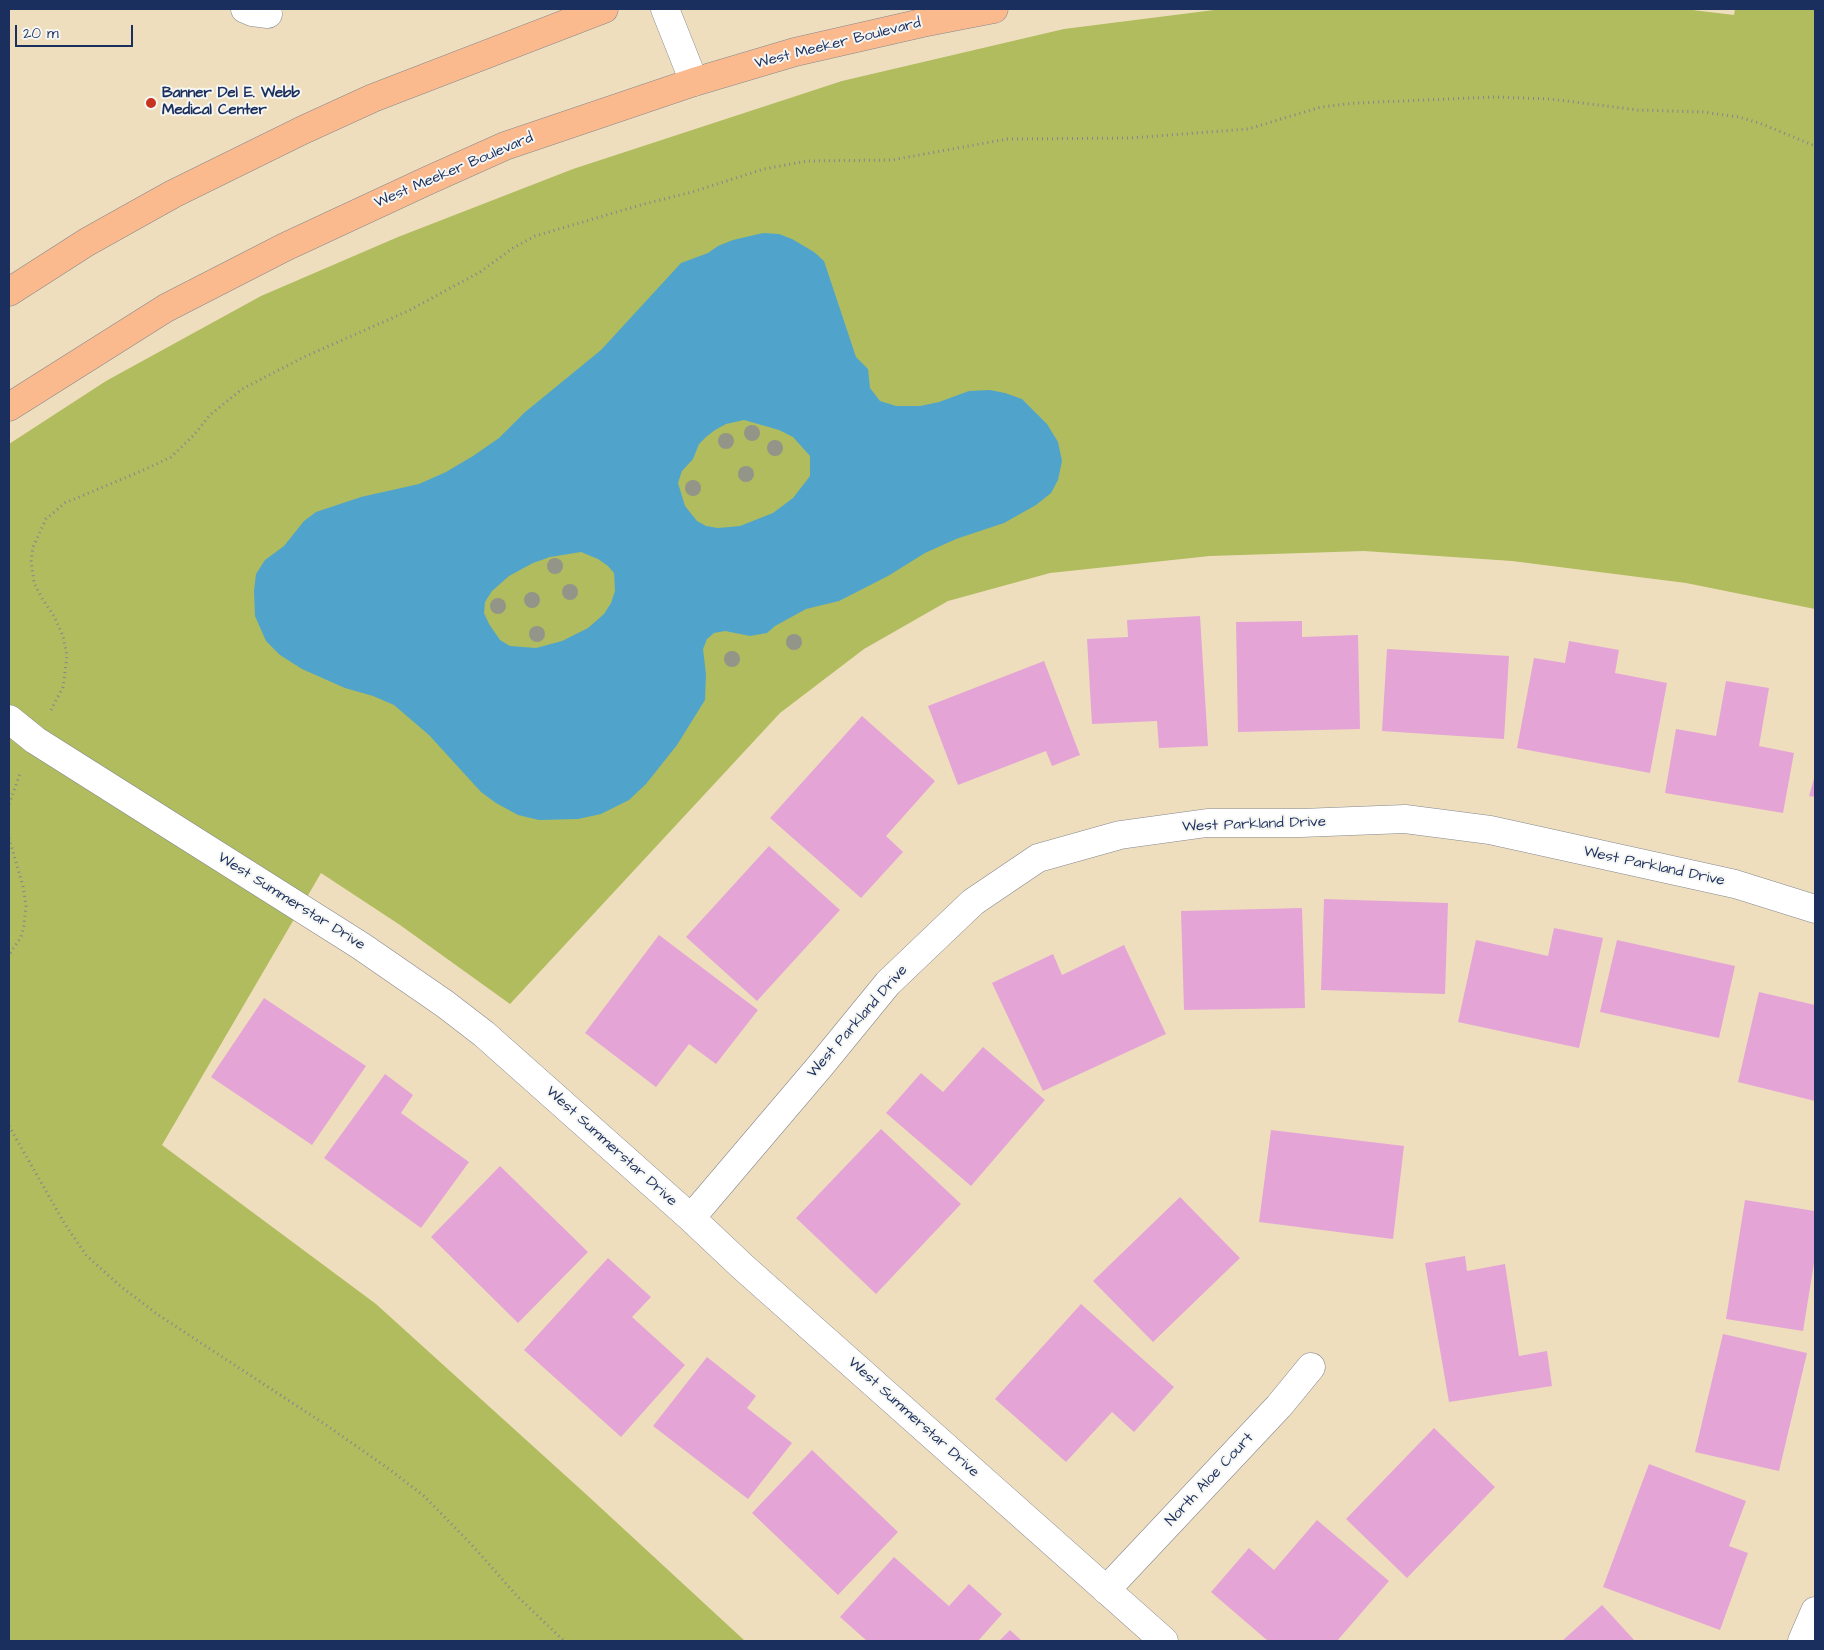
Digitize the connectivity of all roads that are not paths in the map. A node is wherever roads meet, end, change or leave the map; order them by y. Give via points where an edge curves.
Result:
1 (604, 9) edge
2 (665, 9) edge
3 (994, 9) edge
4 (694, 82) junction
5 (9, 292) edge
6 (9, 407) edge
7 (9, 719) edge
8 (1815, 909) edge
9 (690, 1218) junction
10 (1311, 1367) dead end
11 (1106, 1590) junction
12 (1815, 1611) edge
13 (1164, 1641) edge
14 (1802, 1641) edge

1 - 5 main road via 373,98 303,130 172,194 87,242
2 - 4 street
3 - 4 main road, West Meeker Boulevard via 795,52
4 - 6 main road, West Meeker Boulevard via 505,146 285,247 166,308
7 - 9 street, West Summerstar Drive via 35,740 301,907 445,1004 484,1034
8 - 9 street, West Parkland Drive via 1735,884 1490,830 1404,819 1207,823 1120,835 1038,858 973,902 888,983
9 - 11 street, West Summerstar Drive
10 - 11 street, North Aloe Court via 1279,1406
11 - 13 street, West Summerstar Drive
12 - 14 street

